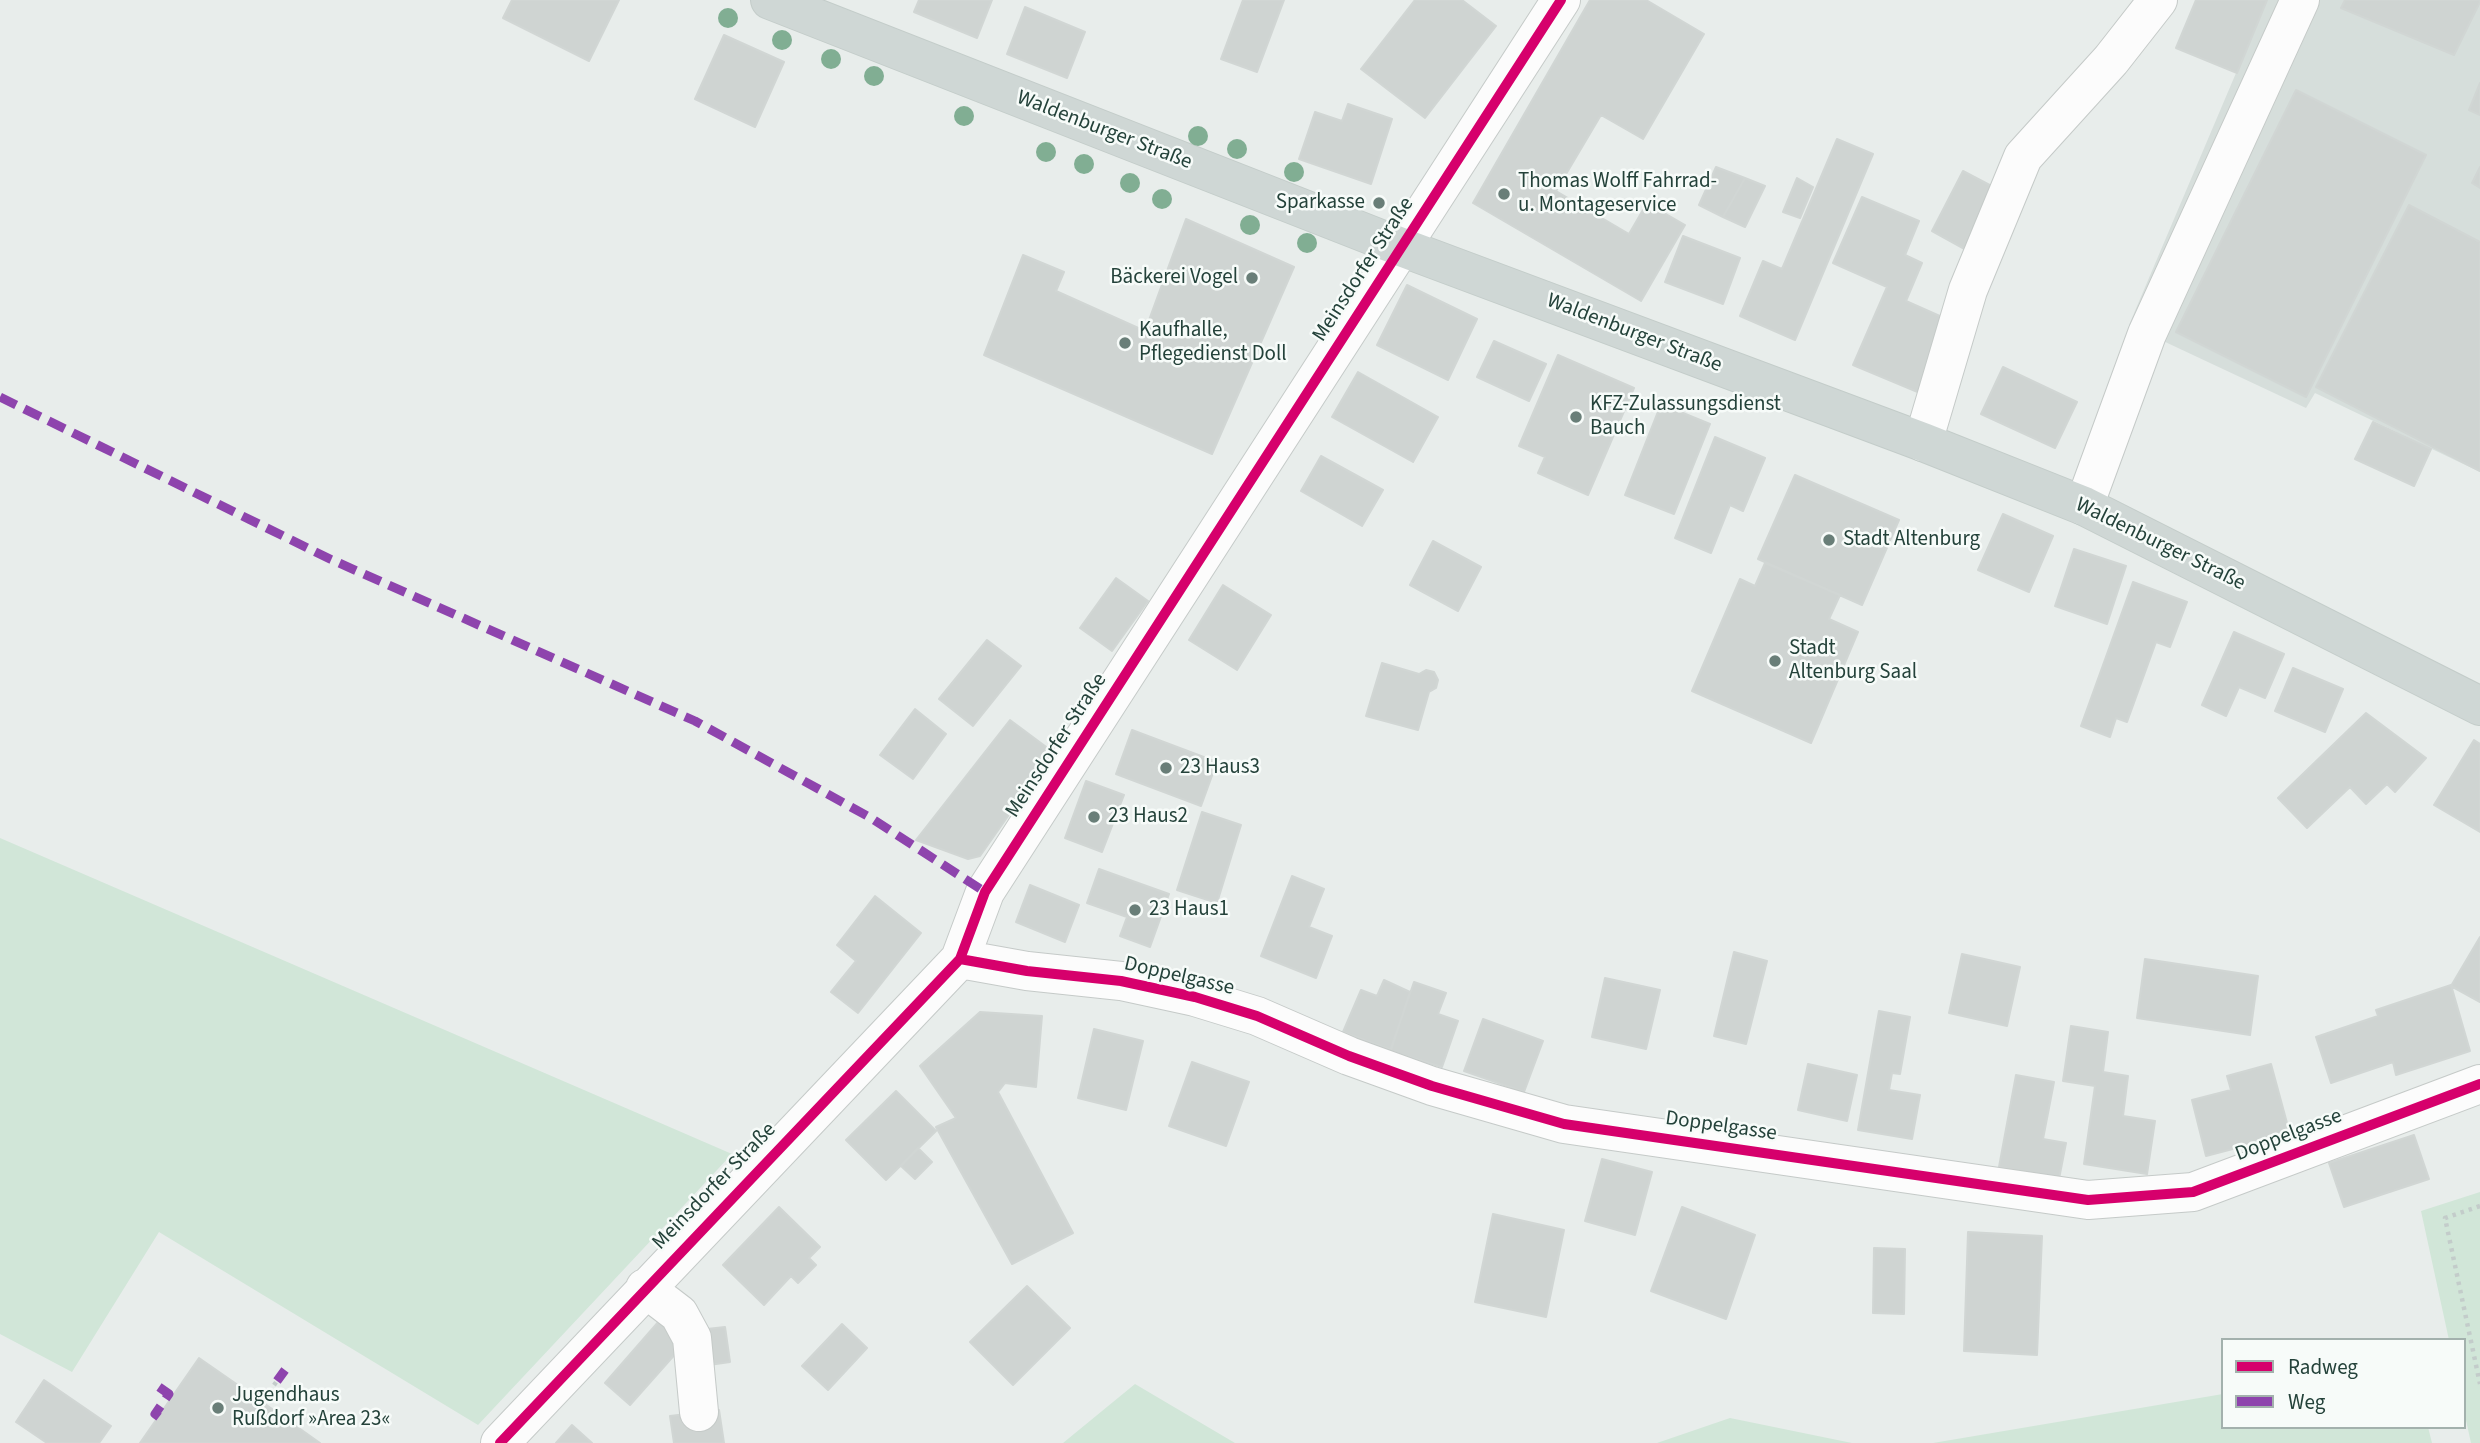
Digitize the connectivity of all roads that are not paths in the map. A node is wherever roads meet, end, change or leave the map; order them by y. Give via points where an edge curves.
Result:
1 (770, 0) edge
2 (1561, 0) edge
3 (2158, 0) edge
4 (2300, 0) edge
5 (1401, 247) junction
6 (1923, 442) junction
7 (2084, 506) junction
8 (2480, 706) edge
9 (960, 959) junction
10 (2480, 1084) edge
11 (645, 1288) junction
12 (699, 1412) dead end
13 (500, 1443) edge

1 - 5 main road, Waldenburger Straße
2 - 5 street, Meinsdorfer Straße
3 - 6 street via 2023,157 1968,290
4 - 7 street via 2147,334
5 - 6 main road, Waldenburger Straße
5 - 9 street, Meinsdorfer Straße via 985,892
6 - 7 main road, Waldenburger Straße
7 - 8 main road, Waldenburger Straße
9 - 10 street, Doppelgasse via 1121,981 1195,997 1257,1016 1432,1086 1564,1124 2088,1200 2193,1192
9 - 11 street, Meinsdorfer Straße
11 - 12 street via 679,1314 692,1338
11 - 13 street, Meinsdorfer Straße

